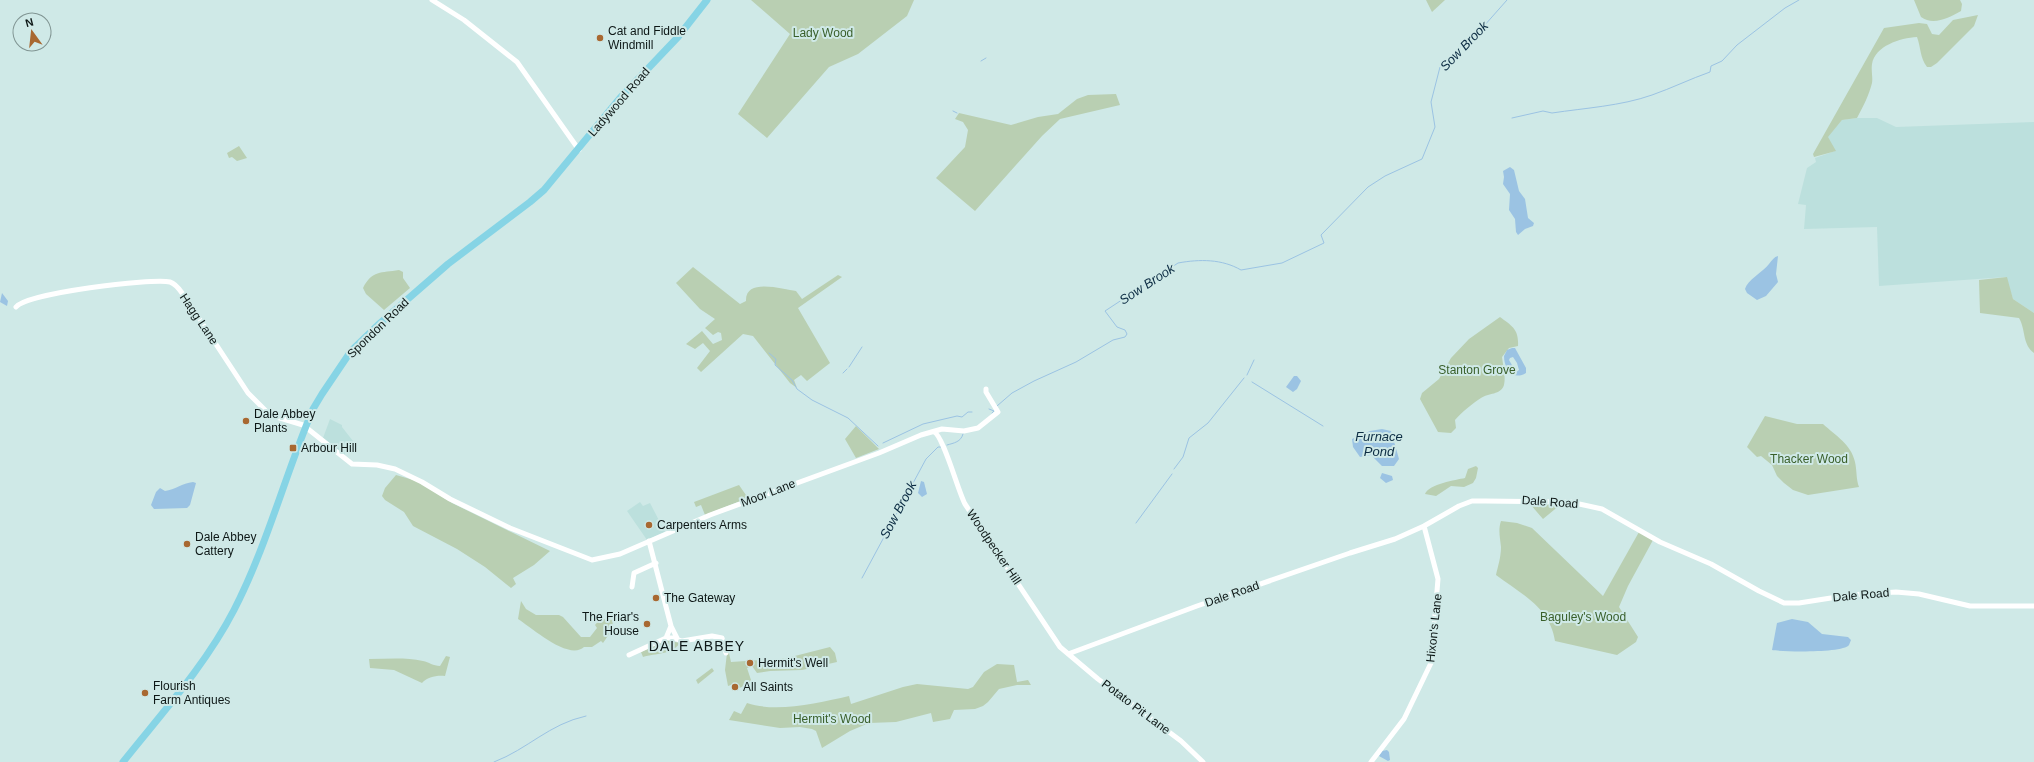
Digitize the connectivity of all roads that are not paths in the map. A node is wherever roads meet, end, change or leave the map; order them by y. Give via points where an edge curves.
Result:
1 (432, 0) edge
2 (708, 0) edge
3 (579, 150) junction
4 (16, 307) dead end
5 (986, 389) dead end
6 (306, 427) junction
7 (934, 432) junction
8 (1424, 526) junction
9 (649, 541) junction
10 (656, 563) junction
11 (632, 587) dead end
12 (2034, 606) edge
13 (672, 626) junction
14 (666, 638) junction
15 (677, 638) junction
16 (726, 653) dead end
17 (1068, 654) junction
18 (629, 655) dead end
19 (124, 762) edge
20 (1203, 762) edge
21 (1371, 762) edge

1 - 3 street via 464,20 517,62
2 - 3 main road, Ladywood Road via 678,37 601,120
3 - 6 main road, Spondon Road via 532,200 448,264 351,351 322,394
4 - 6 street, Hagg Lane via 31,298 71,290 143,283 174,283 254,400 270,415
5 - 7 street, Moor Lane via 998,412 985,424 969,430 942,429
6 - 9 street, Moor Lane via 352,464 395,469 510,528 589,560 603,559
6 - 19 main road, Spondon Road via 259,552 234,609 205,658
7 - 9 street, Moor Lane via 802,480
7 - 17 street, Woodpecker Hill via 941,437 965,504 1057,643
8 - 12 street, Dale Road via 1458,506 1472,502 1576,502 1606,511 1660,542 1704,560 1784,603 1896,592 1919,594 1970,606
8 - 17 street, Dale Road via 1395,539 1197,606
8 - 21 street, Hixon's Lane via 1438,579 1431,663 1404,719
9 - 10 street
10 - 11 street via 634,573
10 - 13 street
13 - 14 street
13 - 15 street
14 - 15 street
14 - 18 street
15 - 16 street via 720,638 723,640
17 - 20 street, Potato Pit Lane via 1181,741

